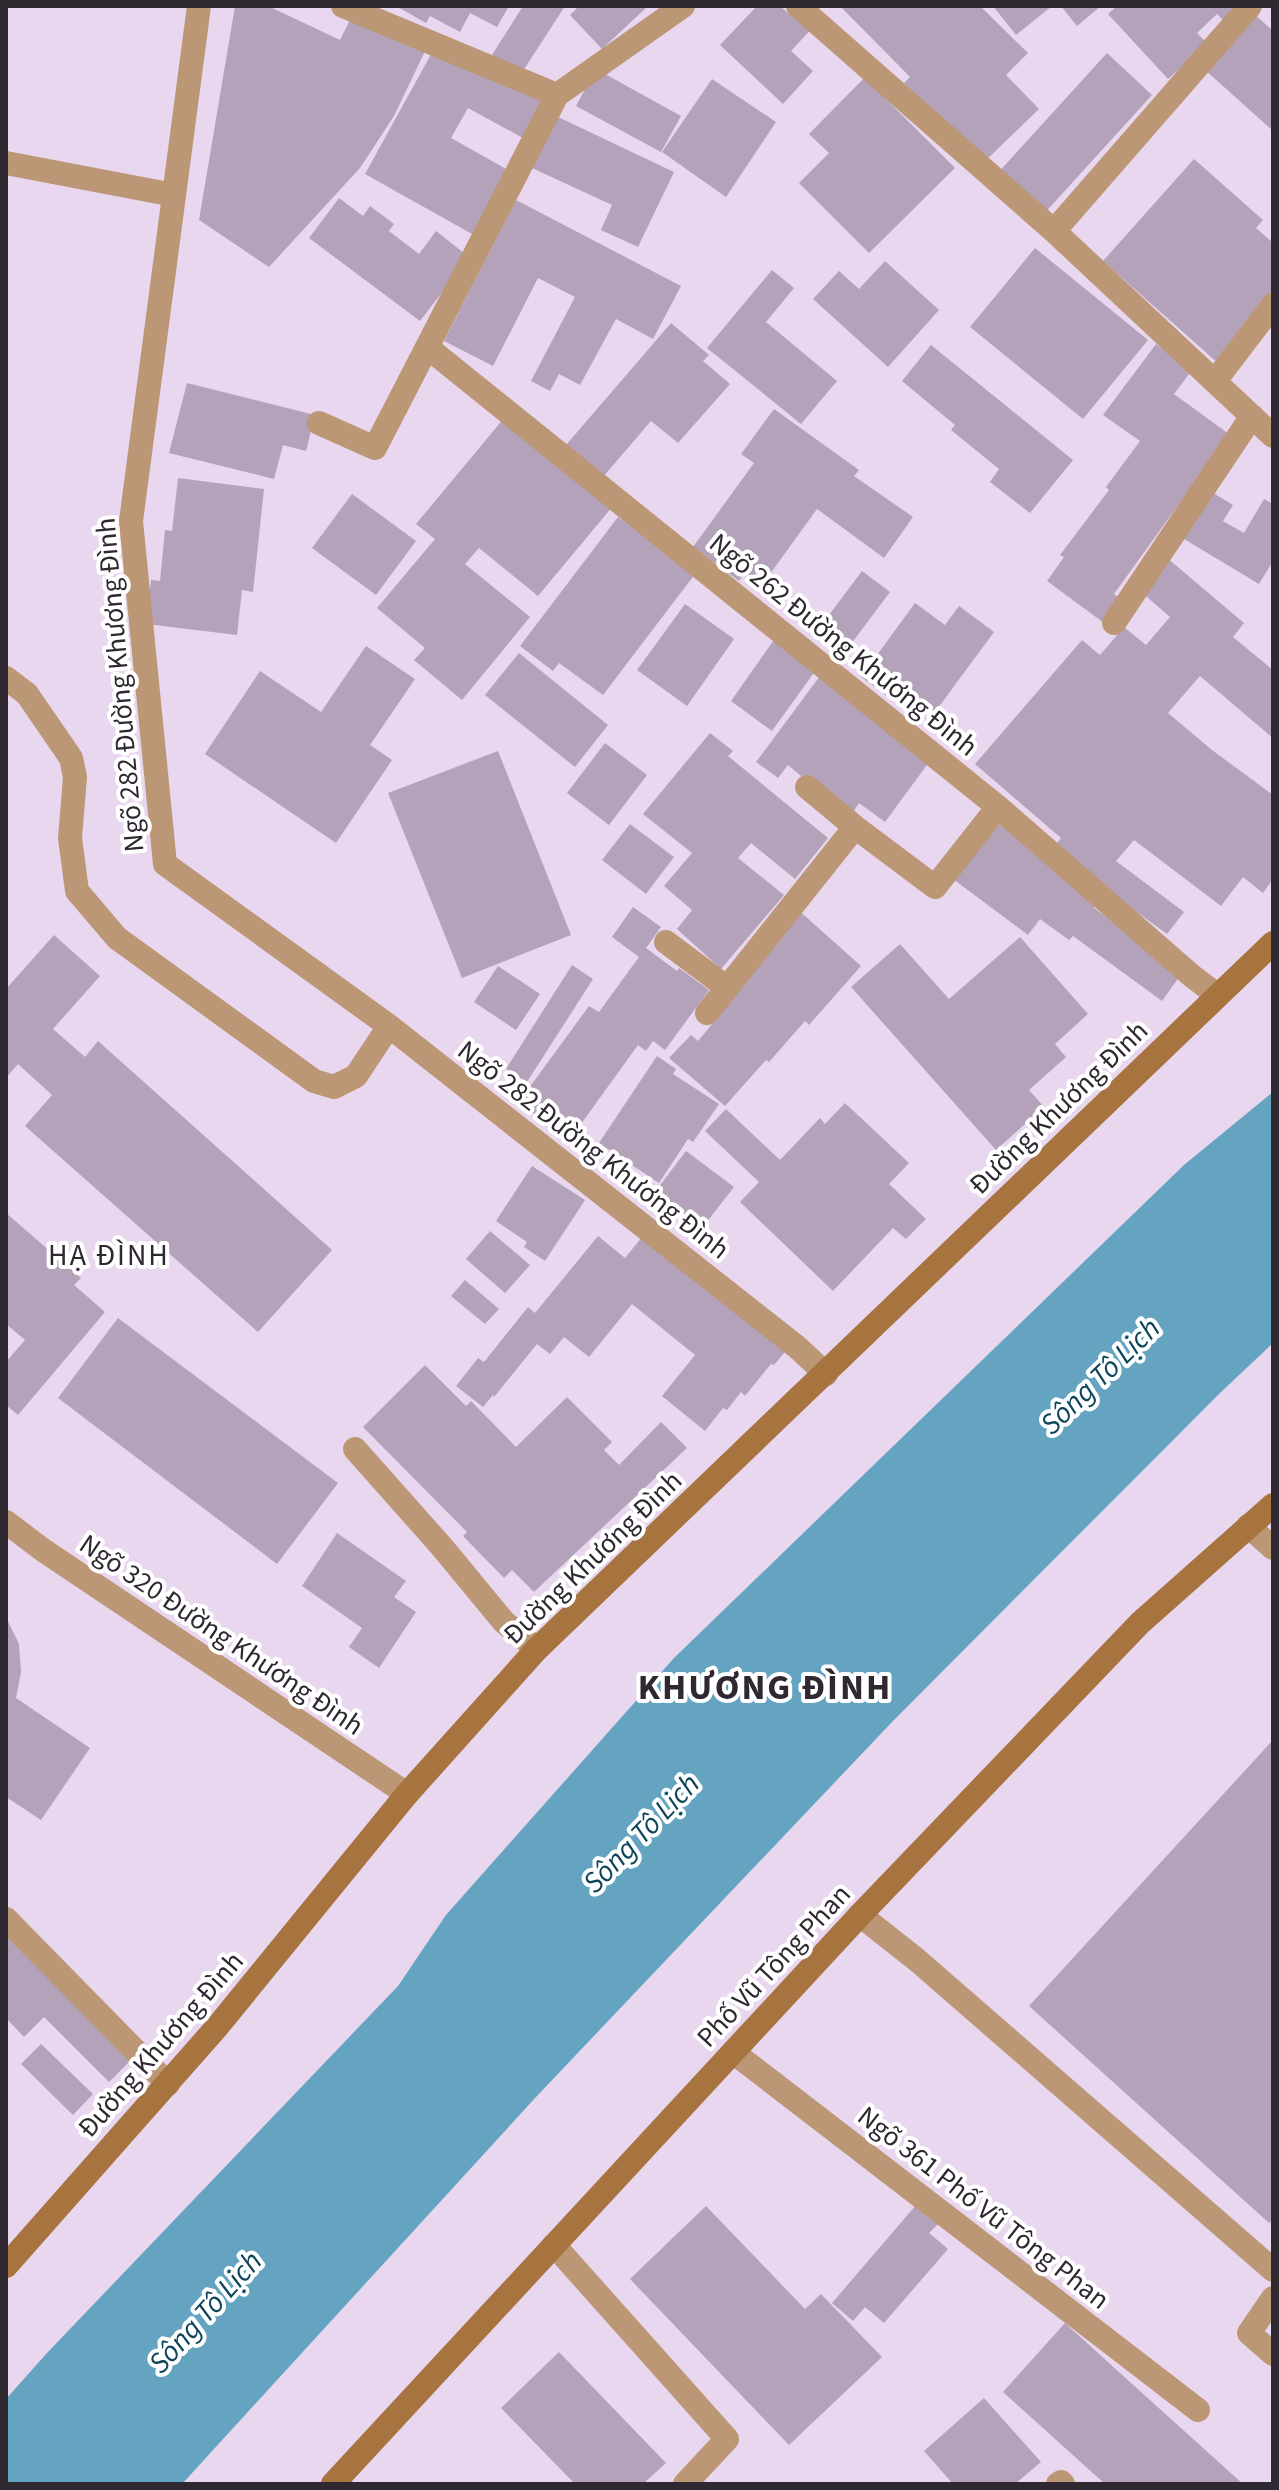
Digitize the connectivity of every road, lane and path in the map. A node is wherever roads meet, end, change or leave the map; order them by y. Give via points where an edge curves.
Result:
1 (199, 6) edge
2 (343, 6) edge
3 (683, 6) edge
4 (1250, 6) edge
5 (812, 10) edge
6 (557, 95) junction
7 (6, 163) edge
8 (174, 195) junction
9 (1054, 231) junction
10 (1273, 305) edge
11 (427, 347) junction
12 (1215, 381) junction
13 (1252, 416) junction
14 (319, 423) dead end
15 (1273, 436) edge
16 (1114, 623) dead end
17 (6, 678) edge
18 (807, 787) dead end
19 (998, 807) junction
20 (855, 827) junction
21 (666, 942) dead end
22 (1273, 943) edge
23 (726, 987) junction
24 (1217, 995) junction
25 (707, 1013) dead end
26 (389, 1026) junction
27 (826, 1374) junction
28 (355, 1449) dead end
29 (1273, 1505) edge
30 (6, 1522) edge
31 (1248, 1526) junction
32 (1273, 1548) edge
33 (537, 1649) junction
34 (407, 1794) junction
35 (860, 1915) junction
36 (6, 1919) edge
37 (733, 2052) junction
38 (168, 2084) junction
39 (554, 2245) junction
40 (6, 2266) edge
41 (1273, 2270) edge
42 (1273, 2298) edge
43 (1273, 2354) edge
44 (1198, 2410) dead end
45 (333, 2484) edge
46 (685, 2484) edge

1 - 8 street, Ngõ 282 Đường Khương Đình
2 - 6 street
3 - 6 street
4 - 9 street
5 - 9 street
6 - 11 street
7 - 8 street
8 - 26 street, Ngõ 282 Đường Khương Đình via 131,521 165,864
9 - 12 street
10 - 12 street
11 - 14 street via 375,448
11 - 19 street, Ngõ 262 Đường Khương Đình
12 - 13 street
13 - 15 street
13 - 16 street
17 - 26 street via 27,694 71,758 75,777 70,838 77,891 117,938 314,1081 334,1087 356,1076
18 - 20 street
19 - 20 street via 935,887
19 - 24 street, Ngõ 262 Đường Khương Đình
20 - 23 street
21 - 23 street
22 - 24 main road, Đường Khương Đình
23 - 25 street
24 - 27 main road, Đường Khương Đình
26 - 27 street, Ngõ 282 Đường Khương Đình
27 - 33 main road, Đường Khương Đình
28 - 33 street via 504,1622
29 - 31 main road, Phố Vũ Tông Phan
30 - 34 street, Ngõ 320 Đường Khương Đình
31 - 32 street
31 - 35 main road, Phố Vũ Tông Phan via 1140,1623
33 - 34 main road, Đường Khương Đình
34 - 38 main road, Đường Khương Đình
35 - 37 main road, Phố Vũ Tông Phan
35 - 41 street
36 - 38 street
37 - 39 main road, Phố Vũ Tông Phan
37 - 44 street, Ngõ 361 Phố Vũ Tông Phan
38 - 40 main road, Đường Khương Đình
39 - 45 main road, Phố Vũ Tông Phan
39 - 46 street via 727,2439
42 - 43 street via 1249,2333

